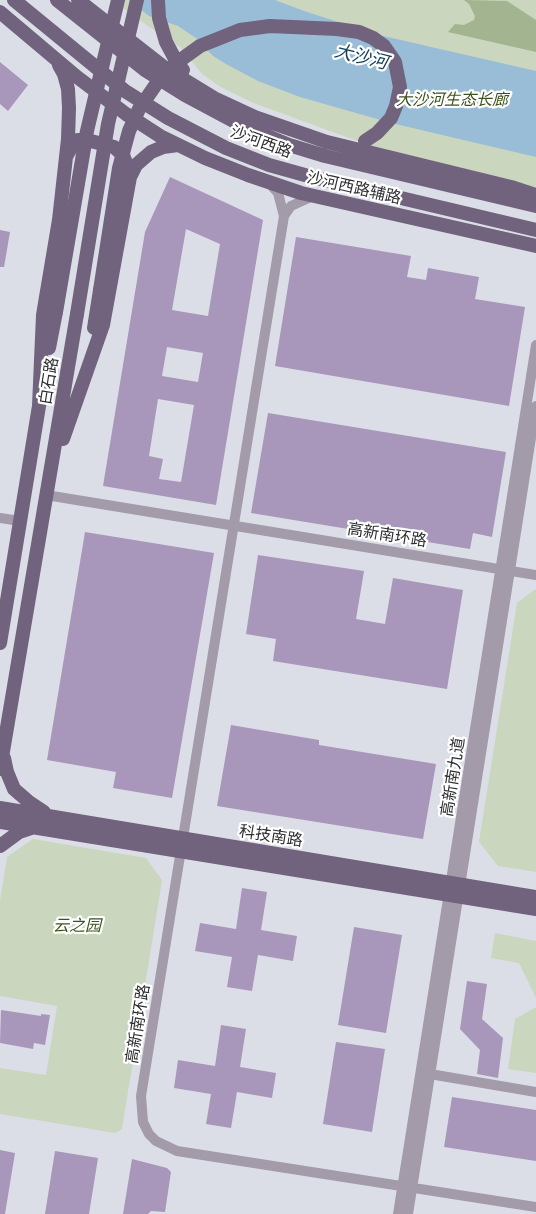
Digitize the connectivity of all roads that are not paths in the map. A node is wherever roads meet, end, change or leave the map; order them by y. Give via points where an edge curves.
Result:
1 (14, 0) edge
2 (57, 0) edge
3 (78, 0) edge
4 (118, 0) edge
5 (137, 0) edge
6 (158, 0) edge
7 (0, 12) edge
8 (48, 51) junction
9 (214, 98) junction
10 (178, 146) junction
11 (343, 147) junction
12 (248, 157) junction
13 (66, 163) junction
14 (268, 183) junction
15 (128, 184) junction
16 (536, 195) edge
17 (313, 196) junction
18 (536, 206) edge
19 (384, 212) junction
20 (284, 216) junction
21 (536, 230) edge
22 (518, 242) junction
23 (536, 246) edge
24 (536, 254) edge
25 (536, 345) edge
26 (86, 374) junction
27 (39, 406) junction
28 (536, 406) edge
29 (51, 470) junction
30 (46, 495) junction
31 (0, 518) edge
32 (20, 521) junction
33 (233, 525) junction
34 (506, 570) junction
35 (536, 575) edge
36 (0, 643) edge
37 (3, 751) junction
38 (0, 769) edge
39 (0, 808) edge
40 (51, 816) junction
41 (0, 822) edge
42 (33, 827) junction
43 (182, 845) junction
44 (0, 846) edge
45 (455, 890) junction
46 (536, 897) edge
47 (536, 909) edge
48 (426, 1073) junction
49 (536, 1092) edge
50 (407, 1186) junction
51 (536, 1207) edge
52 (398, 1214) edge
53 (408, 1214) edge

1 - 12 main road, 沙河西路 via 125,91 186,128
2 - 18 main road, 沙河西路 via 151,74 254,131 325,156
3 - 9 main road via 151,58
4 - 27 main road, 白石路, bridge via 87,130
5 - 29 main road, 白石路, bridge via 108,124
6 - 9 main road via 160,22 170,51 186,74
7 - 8 main road, 沙河西路辅路
8 - 10 main road, 沙河西路辅路 via 126,114
8 - 13 main road via 61,67 68,89
9 - 11 main road via 275,125
10 - 14 main road, 沙河西路辅路
10 - 15 main road via 163,147 146,155 132,170
11 - 16 main road
11 - 26 main road, bridge via 377,133 396,106 400,87 395,62 373,38 337,29 270,26 240,30 200,46 175,64 139,109 129,131 119,168
12 - 19 main road
12 - 21 main road, 沙河西路 via 312,177
13 - 15 main road via 70,147 78,140 108,145 126,161
13 - 27 main road via 43,315
14 - 17 main road, 沙河西路辅路
14 - 20 street via 278,193
15 - 26 main road via 106,309
17 - 19 main road, 沙河西路辅路
17 - 20 street via 291,206
19 - 22 main road, 沙河西路辅路
20 - 33 street
22 - 23 main road, 沙河西路辅路
22 - 24 street
25 - 34 street, 高新南九道
26 - 29 main road
27 - 32 main road, 白石路
28 - 34 street, 高新南九道
29 - 30 main road, 白石路
30 - 33 street, 高新南环路
30 - 37 main road, 白石路
31 - 32 street
32 - 36 main road, 白石路
33 - 34 street, 高新南环路
33 - 43 street, 高新南环路
34 - 35 street, 高新南环路
34 - 45 street, 高新南九道
37 - 38 main road, 白石路
37 - 40 main road via 14,789
39 - 40 main road, 科技南路
40 - 43 main road, 科技南路
41 - 42 main road, 科技南路
42 - 43 main road, 科技南路
42 - 44 main road
43 - 45 main road, 科技南路
43 - 50 street, 高新南环路 via 141,1096 143,1122 149,1134 177,1151
45 - 46 main road, 科技南路
45 - 47 main road, 科技南路
45 - 48 street, 高新南九道
48 - 49 street
48 - 50 street, 高新南九道
50 - 51 street, 高新南环路
50 - 52 street, 高新南九道
50 - 53 street, 高新南九道

